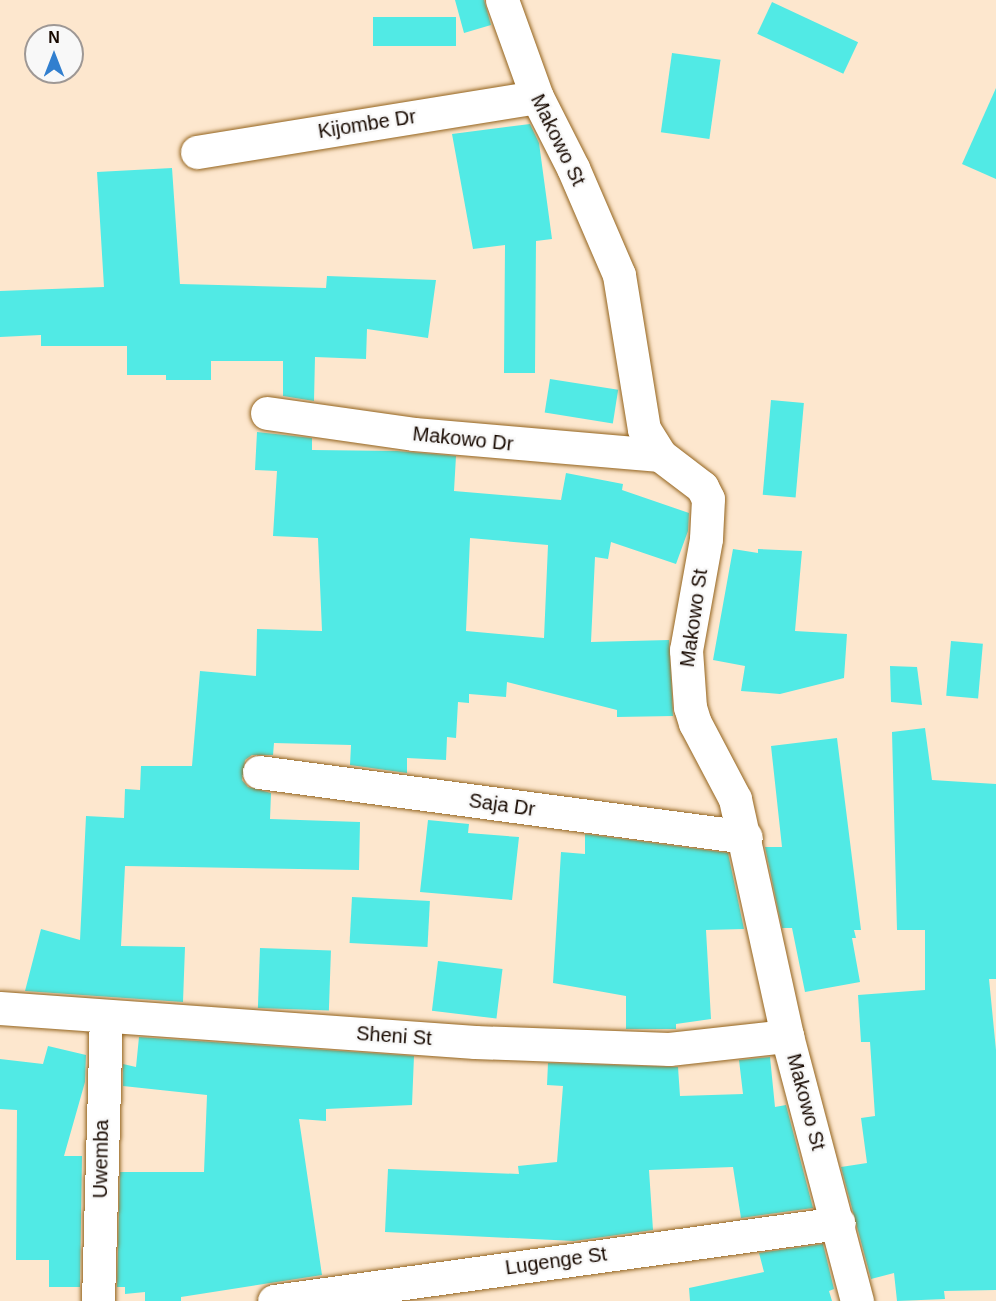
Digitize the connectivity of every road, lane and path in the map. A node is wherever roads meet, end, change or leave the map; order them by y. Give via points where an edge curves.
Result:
1 (502, 0) edge
2 (537, 97) junction
3 (197, 152) dead end
4 (267, 413) dead end
5 (660, 455) junction
6 (258, 772) dead end
7 (746, 837) junction
8 (0, 1008) edge
9 (106, 1017) junction
10 (787, 1036) junction
11 (839, 1223) junction
12 (98, 1301) edge
13 (274, 1301) edge
14 (857, 1301) edge

1 - 2 street, Makowo St
2 - 3 street, Kijombe Dr
2 - 5 street, Makowo St via 619,275 644,429
4 - 5 street, Makowo Dr via 414,434
5 - 7 street, Makowo St via 702,487 708,499 706,539 686,650 685,678 695,723 735,799
6 - 7 street, Saja Dr
7 - 10 street, Makowo St
8 - 9 street, Sheni St
9 - 10 street, Sheni St via 475,1042 669,1049
9 - 12 street, Uwemba
10 - 11 street, Makowo St
11 - 13 street, Lugenge St
11 - 14 street, Makowo St

